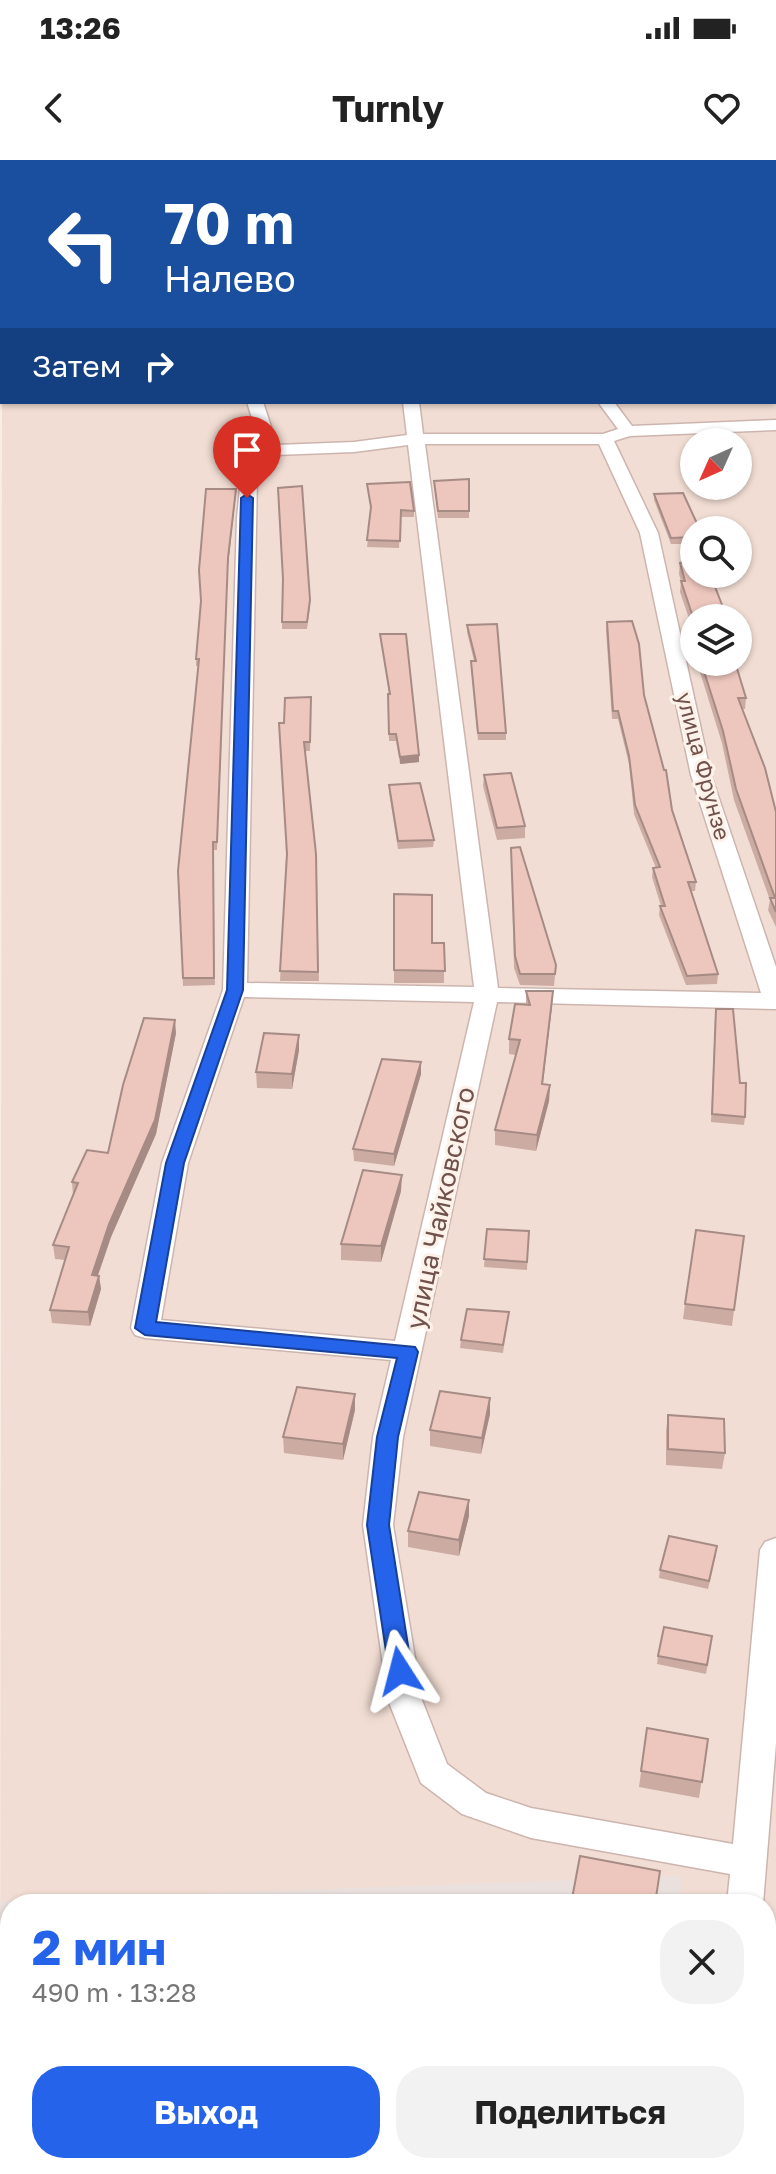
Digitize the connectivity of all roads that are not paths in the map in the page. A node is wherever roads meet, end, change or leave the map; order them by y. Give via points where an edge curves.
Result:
1 (256, 404) edge
2 (411, 404) edge
3 (608, 404) edge
4 (776, 425) edge
5 (628, 431) junction
6 (415, 439) junction
7 (605, 439) junction
8 (270, 450) junction
9 (235, 990) junction
10 (487, 995) junction
11 (776, 1001) edge
12 (408, 1352) junction
13 (776, 1550) edge
14 (749, 1862) junction
15 (746, 1894) edge

1 - 8 street
2 - 6 street, улица Чайковского
3 - 5 street
4 - 5 street
5 - 7 street
6 - 7 street
6 - 8 street
6 - 10 street, улица Чайковского
7 - 11 street, улица Фрунзе via 649,533 701,775
8 - 9 street via 249,478 246,518
9 - 10 street
9 - 12 street via 175,1163 145,1328
10 - 11 street
10 - 12 street, улица Чайковского
12 - 14 street, улица Чайковского via 388,1437 378,1525 405,1700 433,1773 474,1804 531,1823
13 - 14 street
14 - 15 street

